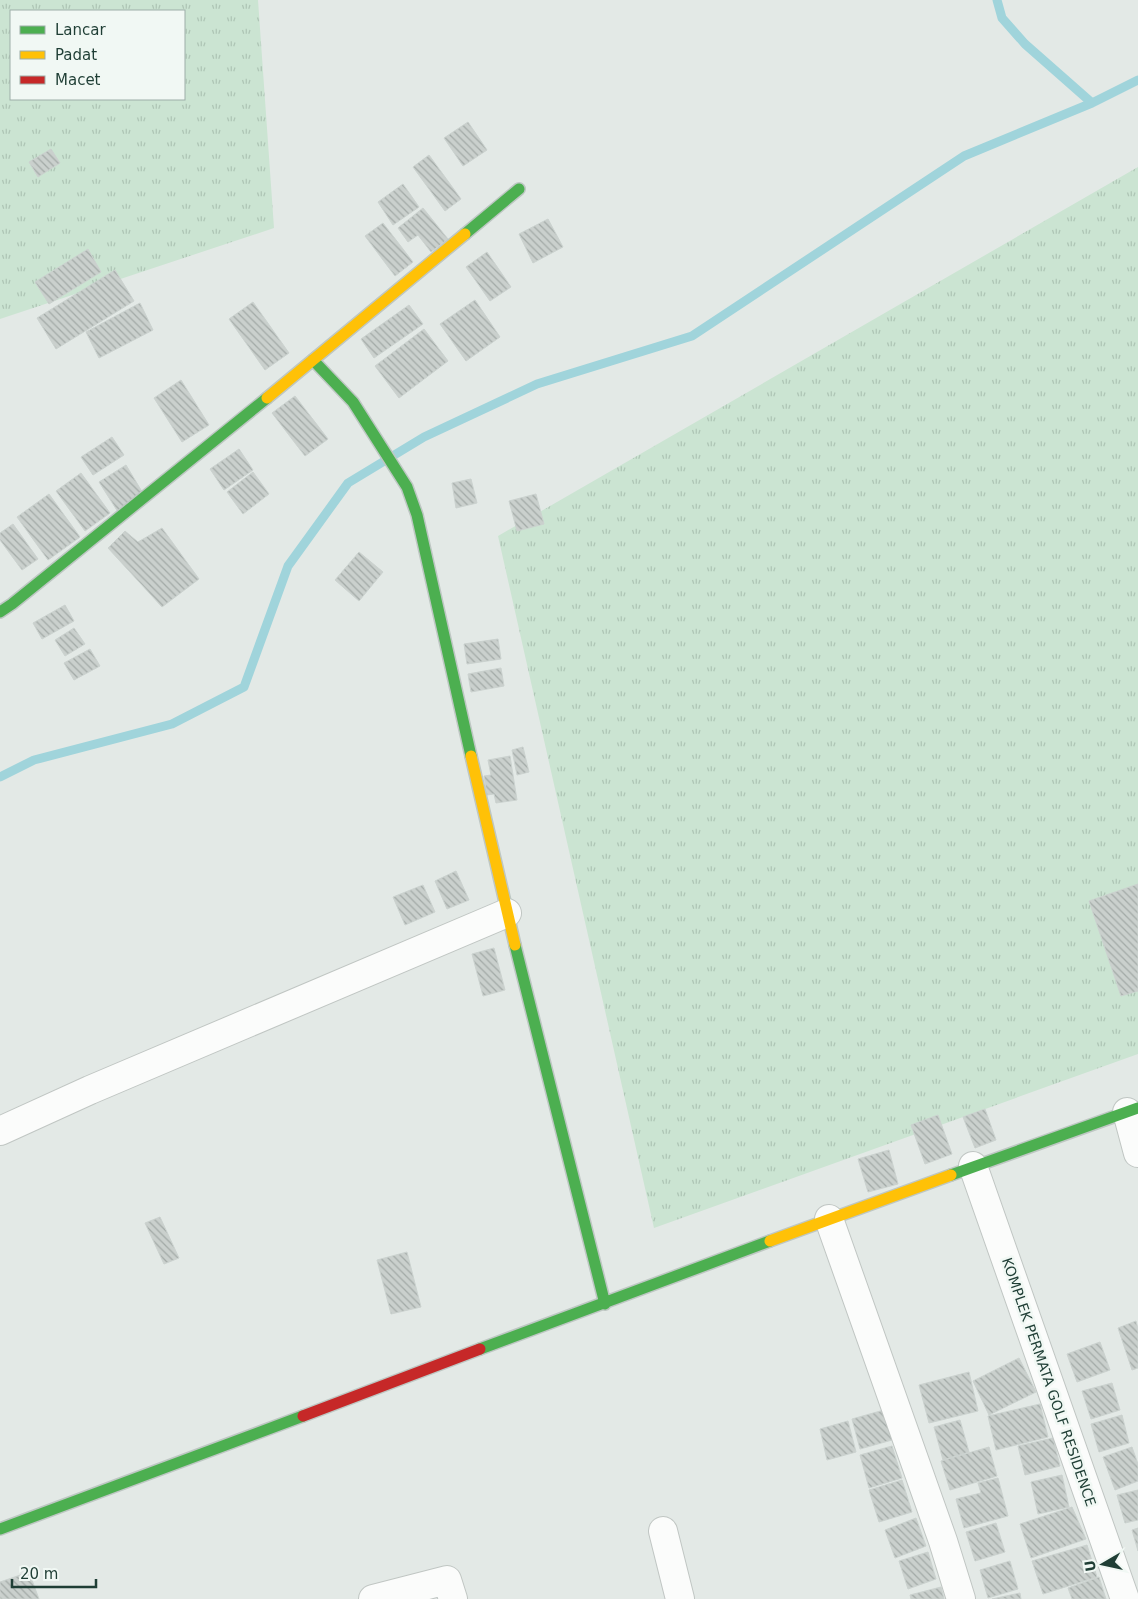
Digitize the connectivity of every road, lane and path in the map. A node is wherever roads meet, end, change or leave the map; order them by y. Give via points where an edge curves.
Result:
1 (519, 189) dead end
2 (313, 360) junction
3 (0, 612) edge
4 (506, 913) junction
5 (1132, 1110) edge
6 (0, 1131) edge
7 (1138, 1153) edge
8 (973, 1166) junction
9 (829, 1219) junction
10 (605, 1304) junction
11 (0, 1529) edge
12 (663, 1531) dead end
13 (372, 1599) edge
14 (453, 1599) edge
15 (680, 1599) edge
16 (961, 1599) edge
17 (1125, 1599) edge

1 - 2 street
2 - 3 street
2 - 4 street via 352,402 407,488 417,516
4 - 6 street
4 - 10 street
5 - 7 street
5 - 8 street
8 - 9 street
8 - 17 street, KOMPLEK PERMATA GOLF RESIDENCE
9 - 10 street
9 - 16 street
10 - 11 street
12 - 15 street
13 - 14 street via 447,1580

